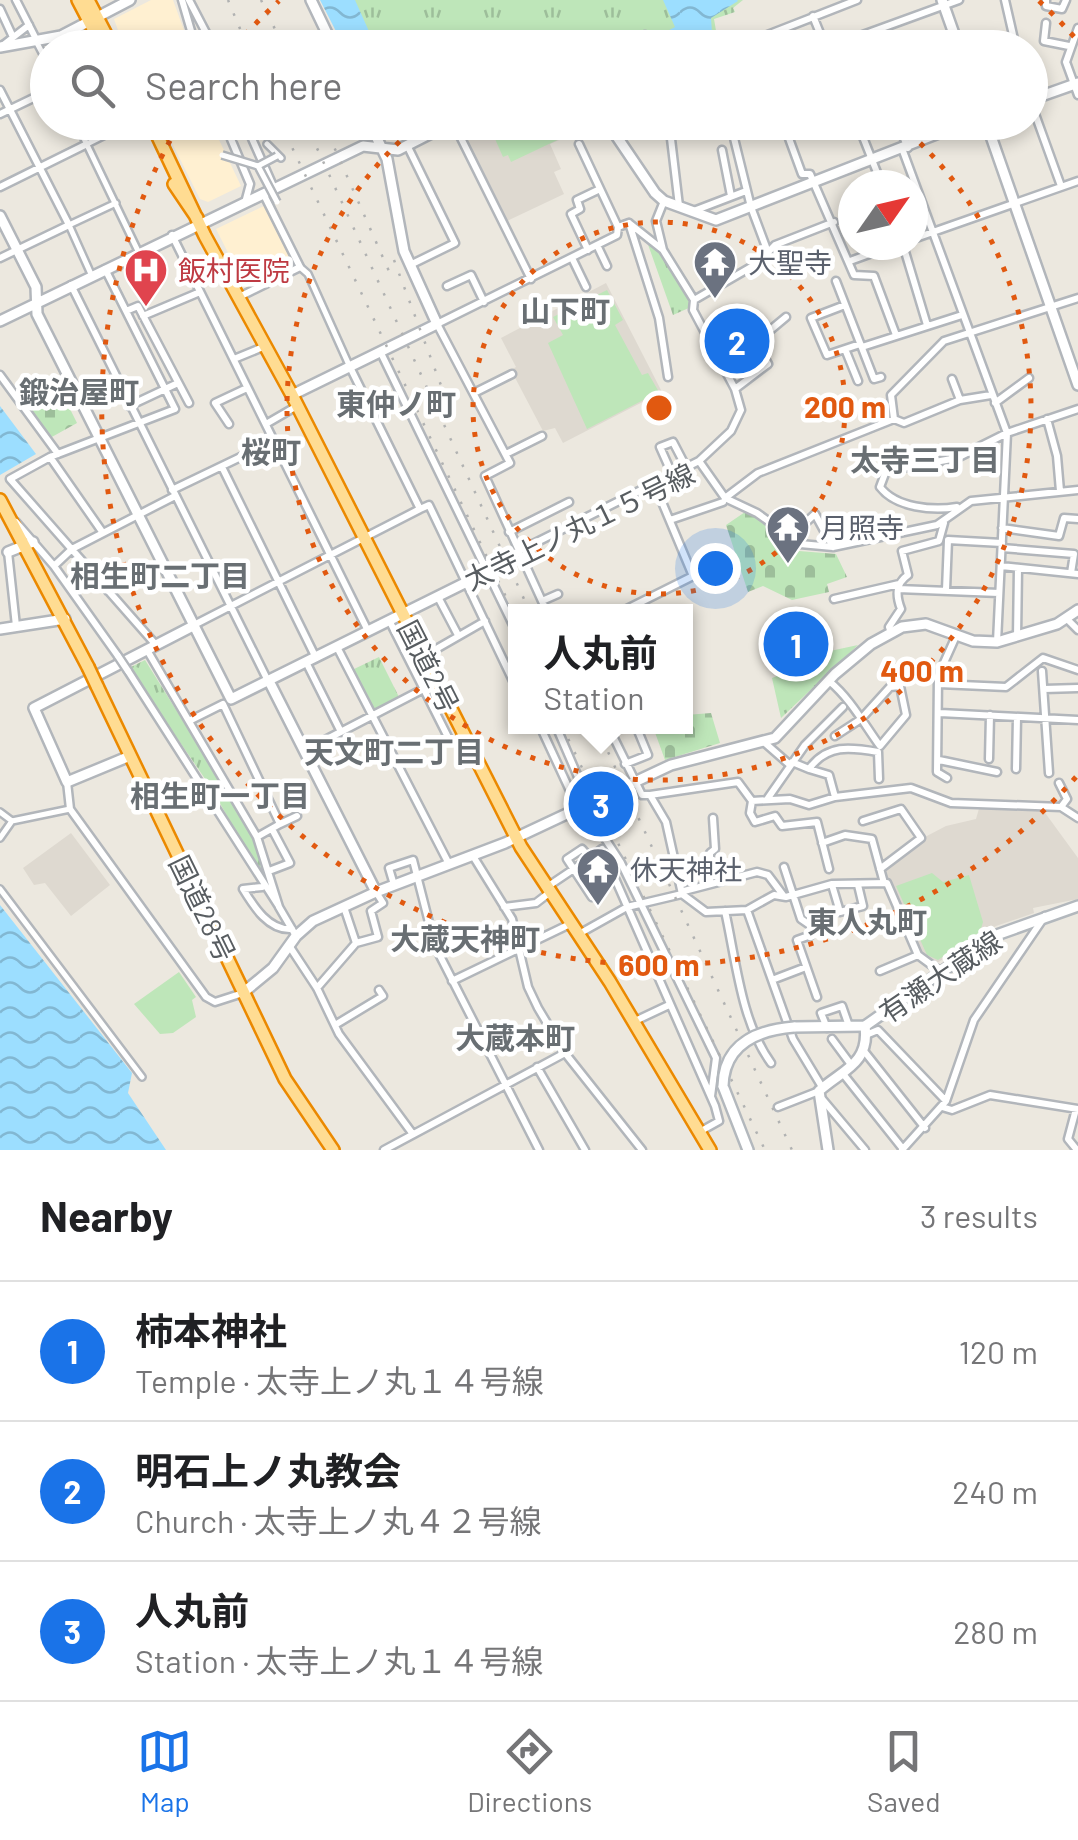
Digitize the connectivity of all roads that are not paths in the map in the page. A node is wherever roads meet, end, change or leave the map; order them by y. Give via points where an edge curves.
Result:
1 (16, 0) edge
2 (78, 0) edge
3 (88, 0) edge
4 (130, 0) edge
5 (185, 0) edge
6 (311, 0) edge
7 (857, 0) edge
8 (959, 0) edge
9 (1005, 0) edge
10 (1046, 0) edge
11 (1066, 0) edge
12 (116, 3) edge
13 (943, 3) edge
14 (0, 9) edge
15 (812, 16) junction
16 (93, 19) junction
17 (1046, 23) dead end
18 (29, 25) junction
19 (204, 27) junction
20 (1078, 28) edge
21 (32, 30) edge
22 (67, 30) edge
23 (97, 30) edge
24 (101, 30) edge
25 (192, 30) joint
26 (205, 30) edge
27 (325, 30) edge
28 (774, 30) edge
29 (818, 30) edge
30 (880, 30) edge
31 (953, 30) edge
32 (1012, 30) edge
33 (1045, 30) edge
34 (12, 35) junction
35 (1048, 42) edge
36 (30, 43) edge
37 (1069, 46) junction
38 (1, 47) edge
39 (1077, 88) edge
40 (0, 90) edge
41 (1048, 96) edge
42 (30, 100) edge
43 (10, 109) junction
44 (0, 114) edge
45 (85, 140) edge
46 (95, 140) edge
47 (151, 140) edge
48 (160, 140) edge
49 (231, 140) edge
50 (252, 140) edge
51 (378, 140) edge
52 (414, 140) edge
53 (462, 140) edge
54 (621, 140) edge
55 (671, 140) edge
56 (734, 140) edge
57 (790, 140) edge
58 (864, 140) edge
59 (903, 140) edge
60 (926, 140) edge
61 (992, 140) edge
62 (1045, 140) edge
63 (87, 144) junction
64 (267, 144) dead end
65 (579, 144) dead end
66 (407, 145) junction
67 (381, 147) junction
68 (906, 149) junction
69 (722, 150) dead end
70 (222, 154) dead end
71 (873, 161) junction
72 (258, 166) junction
73 (40, 167) junction
74 (876, 170) edge
75 (1078, 180) edge
76 (817, 183) junction
77 (1061, 186) junction
78 (0, 187) edge
79 (600, 189) junction
80 (746, 191) junction
81 (262, 192) junction
82 (283, 193) dead end
83 (275, 195) junction
84 (732, 196) junction
85 (246, 199) junction
86 (664, 201) junction
87 (116, 203) junction
88 (1014, 204) junction
89 (679, 207) junction
90 (751, 207) junction
91 (691, 212) junction
92 (0, 216) edge
93 (200, 221) junction
94 (834, 222) junction
95 (629, 223) junction
96 (69, 225) junction
97 (618, 227) junction
98 (933, 232) junction
99 (928, 234) edge
100 (172, 235) junction
101 (597, 245) junction
102 (16, 249) junction
103 (588, 250) junction
104 (664, 250) junction
105 (138, 251) junction
106 (770, 254) junction
107 (0, 258) edge
108 (572, 258) junction
109 (908, 260) edge
110 (850, 261) joint
111 (410, 265) junction
112 (607, 266) dead end
113 (300, 267) junction
114 (104, 268) junction
115 (92, 274) junction
116 (531, 279) junction
117 (836, 282) dead end
118 (70, 284) junction
119 (447, 286) dead end
120 (586, 287) dead end
121 (200, 292) junction
122 (237, 298) junction
123 (1078, 298) edge
124 (694, 300) junction
125 (38, 301) junction
126 (484, 302) junction
127 (844, 305) junction
128 (1050, 308) junction
129 (126, 312) junction
130 (962, 315) junction
131 (143, 316) junction
132 (786, 317) dead end
133 (0, 321) edge
134 (436, 324) junction
135 (927, 325) junction
136 (896, 336) junction
137 (970, 336) junction
138 (861, 345) junction
139 (263, 347) junction
140 (846, 349) junction
141 (379, 350) junction
142 (234, 359) junction
143 (349, 366) junction
144 (512, 374) dead end
145 (0, 375) edge
146 (668, 376) dead end
147 (881, 378) dead end
148 (1029, 378) dead end
149 (952, 379) dead end
150 (858, 381) dead end
151 (178, 383) junction
152 (1078, 385) edge
153 (247, 388) junction
154 (164, 389) junction
155 (735, 389) junction
156 (474, 393) junction
157 (994, 399) junction
158 (295, 400) junction
159 (960, 400) junction
160 (188, 403) dead end
161 (129, 406) junction
162 (1078, 408) edge
163 (894, 419) junction
164 (1046, 420) junction
165 (229, 424) dead end
166 (266, 424) junction
167 (139, 425) junction
168 (1006, 433) junction
169 (542, 436) dead end
170 (98, 440) junction
171 (274, 442) junction
172 (506, 454) junction
173 (54, 456) junction
174 (699, 461) junction
175 (222, 467) junction
176 (686, 467) junction
177 (672, 474) junction
178 (654, 483) junction
179 (1078, 490) edge
180 (1060, 491) junction
181 (174, 493) junction
182 (1004, 495) junction
183 (724, 500) junction
184 (569, 502) dead end
185 (3, 505) edge
186 (958, 506) junction
187 (420, 509) junction
188 (137, 517) junction
189 (1078, 519) edge
190 (670, 520) junction
191 (944, 522) junction
192 (1002, 528) junction
193 (103, 532) junction
194 (509, 532) junction
195 (364, 536) junction
196 (789, 538) junction
197 (30, 543) junction
198 (1002, 546) junction
199 (833, 547) junction
200 (72, 549) junction
201 (518, 551) junction
202 (8, 552) joint
203 (330, 554) junction
204 (161, 564) junction
205 (54, 566) junction
206 (1001, 566) junction
207 (1018, 568) junction
208 (489, 571) junction
209 (1074, 574) edge
210 (276, 580) junction
211 (466, 582) junction
212 (899, 587) junction
213 (108, 590) junction
214 (946, 590) junction
215 (999, 593) junction
216 (558, 594) dead end
217 (437, 596) junction
218 (834, 599) dead end
219 (542, 601) junction
220 (544, 604) edge
221 (637, 604) edge
222 (230, 605) junction
223 (1078, 610) edge
224 (402, 612) junction
225 (508, 614) edge
226 (1066, 618) junction
227 (65, 619) junction
228 (389, 620) junction
229 (485, 621) junction
230 (16, 626) junction
231 (191, 627) junction
232 (0, 629) edge
233 (1078, 630) edge
234 (368, 632) junction
235 (891, 633) junction
236 (458, 635) junction
237 (956, 636) junction
238 (1017, 638) junction
239 (997, 642) junction
240 (151, 648) junction
241 (338, 649) junction
242 (424, 656) junction
243 (311, 662) junction
244 (508, 670) edge
245 (1078, 670) edge
246 (1042, 672) dead end
247 (829, 681) junction
248 (437, 682) junction
249 (270, 683) junction
250 (938, 684) junction
251 (1078, 688) edge
252 (424, 689) junction
253 (1044, 689) junction
254 (227, 702) junction
255 (842, 708) dead end
256 (940, 713) junction
257 (990, 715) junction
258 (372, 716) junction
259 (1017, 717) junction
260 (1046, 718) junction
261 (861, 719) junction
262 (1078, 720) edge
263 (189, 722) junction
264 (342, 732) junction
265 (544, 734) edge
266 (559, 734) edge
267 (612, 734) edge
268 (639, 734) edge
269 (835, 736) dead end
270 (450, 741) dead end
271 (765, 743) junction
272 (879, 749) junction
273 (303, 752) junction
274 (130, 756) junction
275 (989, 759) dead end
276 (939, 760) junction
277 (626, 764) junction
278 (791, 764) junction
279 (809, 769) junction
280 (1016, 770) dead end
281 (998, 772) dead end
282 (1049, 773) dead end
283 (947, 778) dead end
284 (879, 779) dead end
285 (67, 782) junction
286 (633, 782) junction
287 (1059, 782) dead end
288 (650, 795) junction
289 (835, 797) junction
290 (768, 798) junction
291 (752, 801) junction
292 (583, 806) junction
293 (1061, 807) junction
294 (70, 809) junction
295 (0, 812) edge
296 (296, 816) dead end
297 (713, 818) dead end
298 (1078, 818) edge
299 (12, 820) junction
300 (863, 822) dead end
301 (280, 824) junction
302 (272, 829) junction
303 (257, 837) junction
304 (0, 838) edge
305 (516, 838) junction
306 (822, 844) junction
307 (473, 856) junction
308 (590, 858) junction
309 (449, 864) junction
310 (784, 867) dead end
311 (574, 869) junction
312 (828, 869) dead end
313 (880, 869) junction
314 (268, 871) junction
315 (418, 876) junction
316 (884, 883) junction
317 (710, 884) junction
318 (832, 884) junction
319 (858, 884) junction
320 (394, 885) junction
321 (262, 887) junction
322 (0, 889) edge
323 (547, 890) junction
324 (376, 892) junction
325 (683, 892) junction
326 (794, 894) junction
327 (783, 896) junction
328 (592, 898) dead end
329 (641, 903) junction
330 (1078, 906) edge
331 (279, 907) junction
332 (344, 907) junction
333 (504, 907) junction
334 (627, 907) junction
335 (747, 910) junction
336 (725, 911) junction
337 (1045, 914) junction
338 (574, 929) junction
339 (294, 932) junction
340 (356, 943) junction
341 (290, 947) junction
342 (519, 949) junction
343 (918, 955) junction
344 (806, 968) junction
345 (880, 971) dead end
346 (941, 972) junction
347 (772, 980) junction
348 (452, 981) junction
349 (317, 988) junction
350 (379, 990) dead end
351 (244, 992) junction
352 (817, 998) dead end
353 (670, 1005) junction
354 (635, 1022) junction
355 (335, 1026) junction
356 (850, 1028) junction
357 (865, 1030) junction
358 (830, 1034) junction
359 (864, 1051) junction
360 (565, 1053) junction
361 (716, 1058) junction
362 (771, 1062) dead end
363 (537, 1067) junction
364 (697, 1067) junction
365 (853, 1067) junction
366 (844, 1075) junction
367 (142, 1076) dead end
368 (503, 1085) junction
369 (820, 1091) junction
370 (710, 1097) junction
371 (944, 1104) junction
372 (778, 1107) dead end
373 (1077, 1109) edge
374 (925, 1128) junction
375 (700, 1132) junction
376 (412, 1133) junction
377 (902, 1149) edge
378 (333, 1150) edge
379 (384, 1150) edge
380 (539, 1150) edge
381 (586, 1150) edge
382 (642, 1150) edge
383 (710, 1150) edge
384 (748, 1150) edge
385 (828, 1150) edge
386 (865, 1150) edge
387 (1078, 1150) edge

1 - 18 street
2 - 16 highway
3 - 16 highway
4 - 12 street
5 - 19 street
5 - 25 street
6 - 27 street
7 - 15 street
8 - 13 street
9 - 32 street
10 - 11 street via 1046,6 1062,10
12 - 16 street
13 - 30 street
13 - 31 street
14 - 34 street
15 - 28 street
15 - 29 street
16 - 22 street
16 - 23 highway
16 - 24 highway
17 - 33 street
18 - 21 street
18 - 34 street
19 - 25 street
19 - 26 street
20 - 37 street
34 - 38 street
35 - 37 street
36 - 38 street
37 - 39 street via 1066,62
39 - 41 street
40 - 43 street
42 - 43 street
43 - 44 street
43 - 73 street
45 - 63 street
46 - 63 street
47 - 93 highway, 国道2号
48 - 93 highway, 国道2号
49 - 85 street via 250,184
50 - 83 street
51 - 67 street
52 - 66 street
53 - 116 street
54 - 86 street
55 - 89 street
56 - 80 street
57 - 76 street via 802,174
58 - 71 street
59 - 68 street
60 - 68 street
61 - 88 street
62 - 77 street
63 - 73 street
63 - 87 street
64 - 72 street, bridge via 281,158
65 - 79 street
66 - 67 street
66 - 111 street via 455,242
67 - 83 street via 363,146
67 - 111 street
68 - 71 street
68 - 98 street
69 - 84 street
70 - 72 street, bridge
71 - 74 street
71 - 76 street
72 - 83 street, bridge
73 - 78 street
73 - 96 street
75 - 77 street
76 - 90 street
76 - 94 street
77 - 88 street
79 - 97 street
79 - 103 street via 577,200 580,210 571,214
80 - 84 street
80 - 90 street
81 - 83 street
81 - 85 street
81 - 113 street
82 - 83 street, bridge
84 - 91 street
85 - 93 street
86 - 89 street
86 - 104 street via 656,220
87 - 96 street
87 - 105 street
88 - 98 street
88 - 128 street
89 - 91 street
90 - 91 street via 716,220
90 - 106 street
92 - 102 street
93 - 100 street
93 - 122 highway, 国道2号
94 - 106 street via 776,245
94 - 110 street
95 - 97 street
95 - 104 street
95 - 146 street via 659,318
96 - 102 street
96 - 115 street
97 - 101 street via 617,235
98 - 99 street
98 - 130 street
100 - 105 street
100 - 121 street
101 - 103 street
101 - 112 street
102 - 107 street
102 - 125 street
103 - 108 street
104 - 124 street
105 - 114 street
106 - 124 street
108 - 116 street
108 - 120 street
109 - 135 street
110 - 136 street via 854,275 874,276
111 - 134 street
113 - 122 street
113 - 143 street
114 - 115 street
114 - 129 street
115 - 118 street
116 - 126 street
117 - 127 street
118 - 125 street
118 - 161 street
119 - 126 street via 472,274
121 - 131 street
121 - 142 street
122 - 139 highway, 国道2号
123 - 128 street
124 - 155 street via 693,310
125 - 133 street
125 - 170 street via 37,314
126 - 134 street
127 - 138 street
127 - 140 street via 812,318 828,355
128 - 137 street
128 - 152 street
129 - 131 street via 138,306
129 - 154 street
130 - 135 street
130 - 137 street
131 - 151 street
132 - 155 street via 756,342 768,364
134 - 141 street
134 - 156 street
135 - 136 street
136 - 138 street
137 - 157 street
137 - 163 street via 944,342 912,370 891,395
138 - 140 street
138 - 147 street via 874,379
139 - 142 street
139 - 158 highway, 国道2号
140 - 150 street
141 - 143 street
141 - 208 street
142 - 153 street
143 - 158 street
143 - 187 street
144 - 156 street
145 - 173 street
148 - 157 street
149 - 159 street
151 - 154 street
151 - 160 street
153 - 165 street via 215,403
153 - 166 street
154 - 161 street
154 - 167 street via 175,410
155 - 174 street via 736,422
156 - 172 street
157 - 159 street
157 - 168 street
158 - 166 street
158 - 195 highway, 国道2号
159 - 163 street via 904,423
161 - 167 street
162 - 164 street
163 - 183 street via 758,473
164 - 168 street
164 - 180 street
166 - 171 street
167 - 170 street
167 - 181 street
168 - 182 street
168 - 186 street via 957,458 886,471 880,487 894,500 941,510
169 - 172 street
170 - 173 street
170 - 188 street
171 - 175 street
171 - 203 street
172 - 194 street via 510,464 485,476
173 - 193 street
173 - 200 street via 10,478
174 - 176 street, 太寺上ノ丸１５号線
174 - 183 street, 太寺上ノ丸１５号線
175 - 181 street
175 - 210 street
176 - 177 street, 太寺上ノ丸１５号線
176 - 177 street via 673,442 660,448
177 - 178 street, 太寺上ノ丸１５号線
178 - 190 street
178 - 201 street, 太寺上ノ丸１５号線
179 - 180 street
180 - 182 street
181 - 188 street
181 - 222 street
182 - 186 street
182 - 192 street
183 - 190 street
183 - 196 street, 太寺上ノ丸１５号線 via 757,513
184 - 194 street
185 - 197 highway, 国道28号
186 - 191 street
187 - 195 street
187 - 211 street via 429,505
188 - 193 street
188 - 204 street
189 - 192 street via 1064,518 1059,536
190 - 221 street via 693,576
191 - 199 street, 太寺上ノ丸１５号線
191 - 212 street via 939,541 902,551 908,575
192 - 198 street
193 - 200 street
194 - 201 street
195 - 203 street
195 - 224 highway, 国道2号
196 - 199 street, 太寺上ノ丸１５号線
196 - 199 street via 815,514
197 - 202 street
197 - 205 street
197 - 227 highway, 国道28号
198 - 206 street
198 - 209 street via 1074,554
198 - 214 street via 948,540
200 - 205 street
200 - 213 street
201 - 208 street, 太寺上ノ丸１５号線
201 - 219 street
202 - 230 street
203 - 210 street
203 - 234 street
204 - 213 street
204 - 231 street
205 - 321 street, bridge via 128,670
206 - 207 street
206 - 215 street
207 - 209 street
207 - 238 street
208 - 211 street, 太寺上ノ丸１５号線
208 - 225 street
210 - 222 street
210 - 243 street
211 - 217 street, 太寺上ノ丸１５号線
211 - 229 street
212 - 214 street
212 - 218 street
212 - 235 street via 901,609
213 - 240 street
214 - 215 street
215 - 239 street
216 - 219 street
217 - 224 street, 太寺上ノ丸１５号線
217 - 236 street
219 - 220 street
222 - 231 street
222 - 249 street
223 - 226 street
224 - 228 street, 太寺上ノ丸１５号線
224 - 242 highway, 国道2号
226 - 233 street
226 - 238 street
227 - 230 street
227 - 274 highway, 国道28号, bridge
228 - 234 street, 太寺上ノ丸１５号線
228 - 252 street
229 - 236 street
229 - 244 street
230 - 232 street
231 - 240 street
231 - 254 street
234 - 241 street, 太寺上ノ丸１５号線
235 - 237 street via 926,624
235 - 247 street
236 - 242 street
237 - 239 street
237 - 250 street via 941,661
238 - 239 street
240 - 263 street
240 - 285 street via 34,708
241 - 243 street, 太寺上ノ丸１５号線
241 - 258 street
242 - 248 highway, 国道2号
243 - 249 street, 太寺上ノ丸１５号線
243 - 264 street
245 - 250 street via 1043,658 1006,687
246 - 253 street
247 - 261 street
247 - 271 street
248 - 252 street
248 - 305 highway, 国道2号
249 - 254 street, 太寺上ノ丸１５号線
249 - 273 street
250 - 256 street
251 - 253 street
252 - 258 street
252 - 270 street
253 - 260 street
254 - 263 street
254 - 301 street
255 - 278 street
256 - 257 street
256 - 276 street
257 - 259 street
257 - 275 street
258 - 264 street
258 - 309 street
259 - 260 street
259 - 280 street
260 - 262 street
260 - 282 street
261 - 269 street
261 - 272 street
261 - 272 street via 890,687 900,686 906,715
263 - 303 street
264 - 273 street
265 - 292 street
266 - 292 street
267 - 277 street
268 - 277 street via 648,755
271 - 278 street
271 - 286 street via 702,756
272 - 279 street via 847,747 820,755
272 - 284 street
273 - 324 street
274 - 285 street
274 - 351 highway, 国道28号
276 - 281 street
276 - 283 street via 937,772
277 - 286 street
278 - 279 street
278 - 290 street
279 - 289 street via 829,776
285 - 294 street
286 - 288 street
286 - 292 street
287 - 293 street via 1067,800
288 - 291 street via 738,782
288 - 325 street via 666,822
289 - 290 street via 809,806
289 - 293 street via 911,788 951,803
290 - 291 street
291 - 306 street via 755,822 775,816 782,826 817,822
292 - 305 street
292 - 329 street
293 - 298 street
294 - 299 street
294 - 351 street via 210,1002
295 - 299 street
296 - 301 street
297 - 317 street
299 - 304 street
300 - 313 street via 901,809 920,838
301 - 302 street
302 - 303 street
302 - 314 street via 290,863
303 - 314 street
305 - 307 street
305 - 323 highway, 国道2号
306 - 312 street
306 - 313 street via 845,836 872,839
307 - 309 street
307 - 333 street
308 - 311 street
308 - 311 street via 582,849 567,859
308 - 334 street via 602,849
309 - 315 street
310 - 326 street
311 - 323 street
311 - 328 street
313 - 316 street
314 - 331 street
315 - 320 street
315 - 320 street via 413,860 388,868
315 - 348 street via 435,946
316 - 319 street
316 - 343 street
317 - 325 street
317 - 327 street via 757,872
318 - 319 street
318 - 319 street via 840,912 863,906
318 - 326 street
320 - 324 street
321 - 331 street
321 - 339 street via 244,889 256,911 275,928
322 - 367 street
323 - 333 street via 536,902
323 - 338 highway, 国道2号
324 - 332 street
324 - 340 street via 383,903 371,911 378,937
325 - 329 street
325 - 336 street via 706,912
326 - 327 street
326 - 344 street via 814,932 797,940
327 - 335 street
329 - 334 street
329 - 361 street
330 - 337 street, 有瀬大蔵線
331 - 339 street
332 - 339 street
332 - 340 street
333 - 342 street
334 - 338 street
334 - 353 street
335 - 336 street
335 - 347 street
336 - 362 street via 749,1018
337 - 346 street, 有瀬大蔵線 via 992,937
337 - 371 street via 974,1020
338 - 342 street
338 - 354 highway, 国道2号
339 - 341 street
340 - 349 street
341 - 349 street
341 - 351 street
342 - 348 street
342 - 360 street via 528,987
343 - 345 street
343 - 346 street
344 - 347 street
344 - 352 street
346 - 357 street, 有瀬大蔵線
347 - 369 street
348 - 368 street
349 - 355 street
350 - 355 street via 383,996
351 - 378 highway, 国道28号 via 295,1097
353 - 354 street
353 - 364 street
354 - 375 highway, 国道2号
355 - 376 street
356 - 357 street, 有瀬大蔵線
356 - 358 street, 有瀬大蔵線
356 - 358 street via 842,1006 822,1013
357 - 359 street
357 - 371 street via 878,1030
358 - 365 street
358 - 384 street, 有瀬大蔵線, bridge via 771,1029 742,1042 722,1086
359 - 365 street
359 - 374 street
360 - 363 street
360 - 382 street
361 - 364 street
361 - 370 street
363 - 368 street
363 - 381 street
364 - 370 street
365 - 366 street
366 - 369 street
366 - 377 street
368 - 376 street
368 - 380 street
369 - 372 street
369 - 385 street
369 - 386 street
370 - 375 street via 719,1121
371 - 373 street via 952,1110 990,1095
371 - 374 street
373 - 387 street via 1068,1139
374 - 377 street
375 - 383 highway, 国道2号
376 - 379 street

